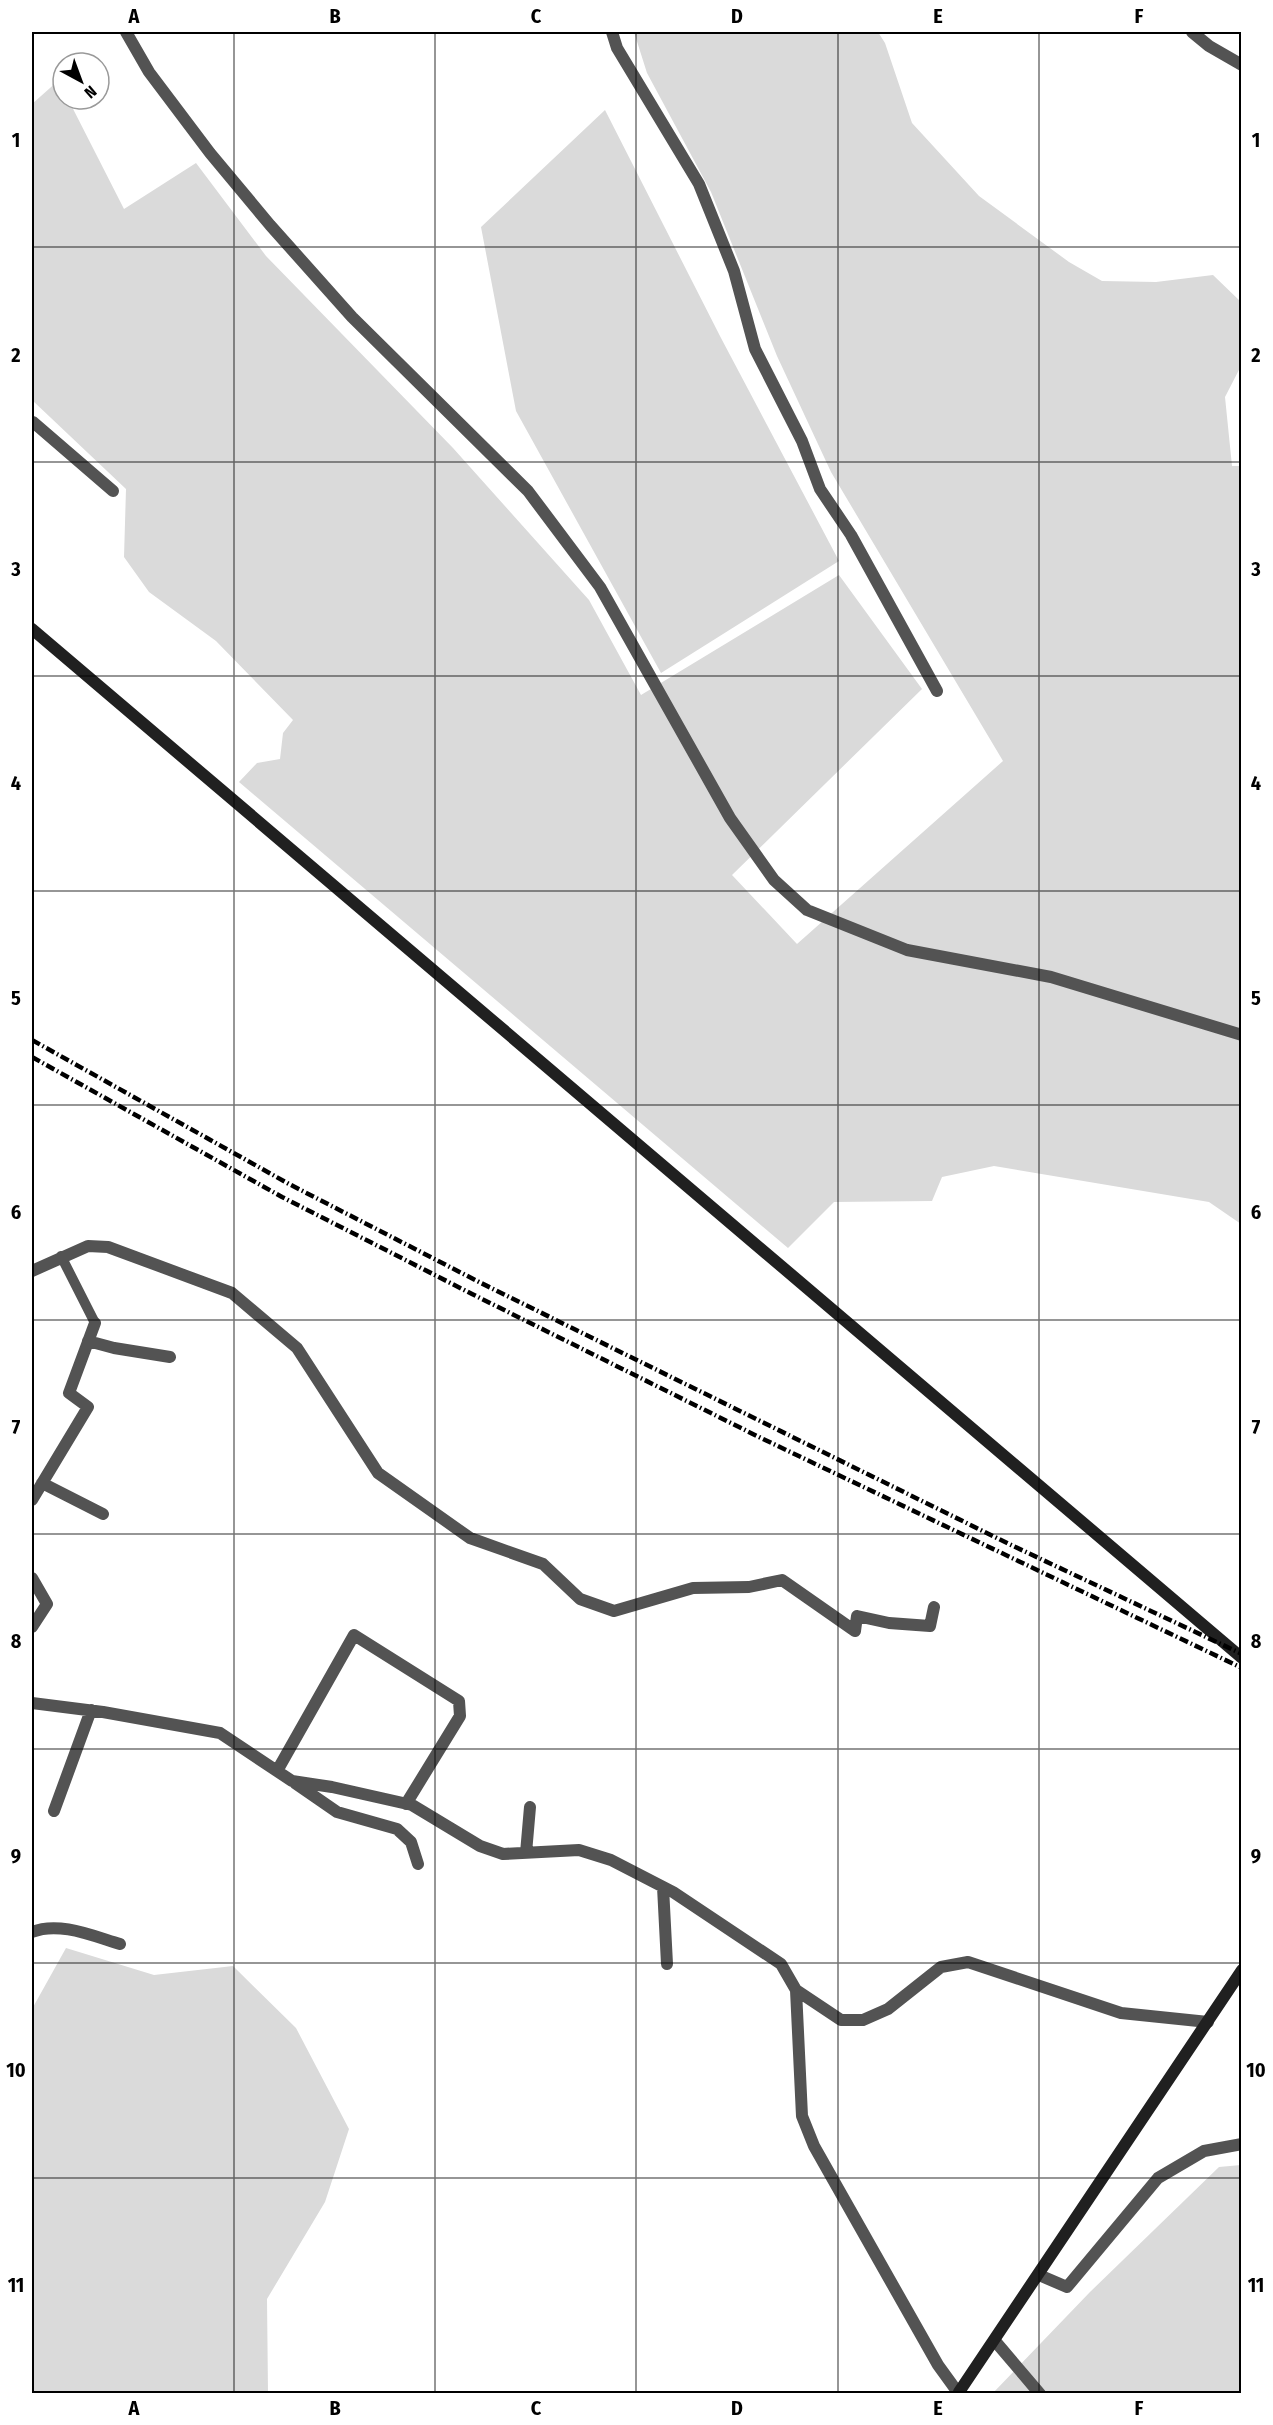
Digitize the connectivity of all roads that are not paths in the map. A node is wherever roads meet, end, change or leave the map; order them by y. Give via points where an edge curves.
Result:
1 (126, 32) edge
2 (612, 32) edge
3 (1192, 32) edge
4 (1242, 65) edge
5 (32, 424) edge
6 (113, 491) dead end
7 (32, 629) edge
8 (937, 691) dead end
9 (1242, 1035) edge
10 (61, 1257) junction
11 (32, 1271) edge
12 (95, 1323) joint
13 (88, 1341) junction
14 (170, 1357) dead end
15 (42, 1483) junction
16 (32, 1500) edge
17 (103, 1514) dead end
18 (32, 1578) edge
19 (934, 1607) dead end
20 (32, 1627) edge
21 (1242, 1658) edge
22 (32, 1703) edge
23 (91, 1710) junction
24 (277, 1771) junction
25 (292, 1781) junction
26 (406, 1804) junction
27 (530, 1807) dead end
28 (54, 1811) dead end
29 (526, 1853) junction
30 (418, 1864) dead end
31 (663, 1887) junction
32 (32, 1932) edge
33 (120, 1944) dead end
34 (667, 1964) dead end
35 (1242, 1970) edge
36 (796, 1989) junction
37 (1208, 2022) junction
38 (1242, 2144) edge
39 (1039, 2275) junction
40 (995, 2341) junction
41 (959, 2393) edge
42 (1040, 2394) edge

1 - 9 street via 149,72 270,225 352,317 528,491 600,587 730,818 774,880 807,910 907,950 1051,977
2 - 8 street via 617,48 699,184 734,271 755,349 802,441 820,489 852,535
3 - 4 street
5 - 6 street
7 - 21 street
10 - 11 street
10 - 12 lane
10 - 19 street via 88,1246 108,1247 232,1293 297,1348 378,1473 470,1538 543,1564 580,1599 615,1611 693,1588 749,1587 782,1580 855,1631 858,1616 930,1626
12 - 13 street
13 - 14 street
13 - 15 street via 69,1393 88,1407
15 - 16 street
15 - 17 street
18 - 20 street via 46,1604
22 - 23 street
23 - 24 street via 220,1733
23 - 28 street
24 - 25 street
24 - 26 street via 354,1635 459,1701 460,1716
25 - 26 street
25 - 30 street via 337,1812 397,1829 411,1842
26 - 29 street via 480,1846 503,1854
27 - 29 street
29 - 31 street via 579,1850 611,1860
31 - 34 street
31 - 36 street via 781,1964
32 - 33 street via 70,1929
35 - 37 street
36 - 37 street via 842,2020 863,2020 888,2009 941,1967 968,1962 1121,2013
36 - 41 street via 802,2116 814,2146 938,2365
37 - 39 street
38 - 39 street via 1204,2151 1158,2178 1067,2287
39 - 40 street
40 - 41 street
40 - 42 street

